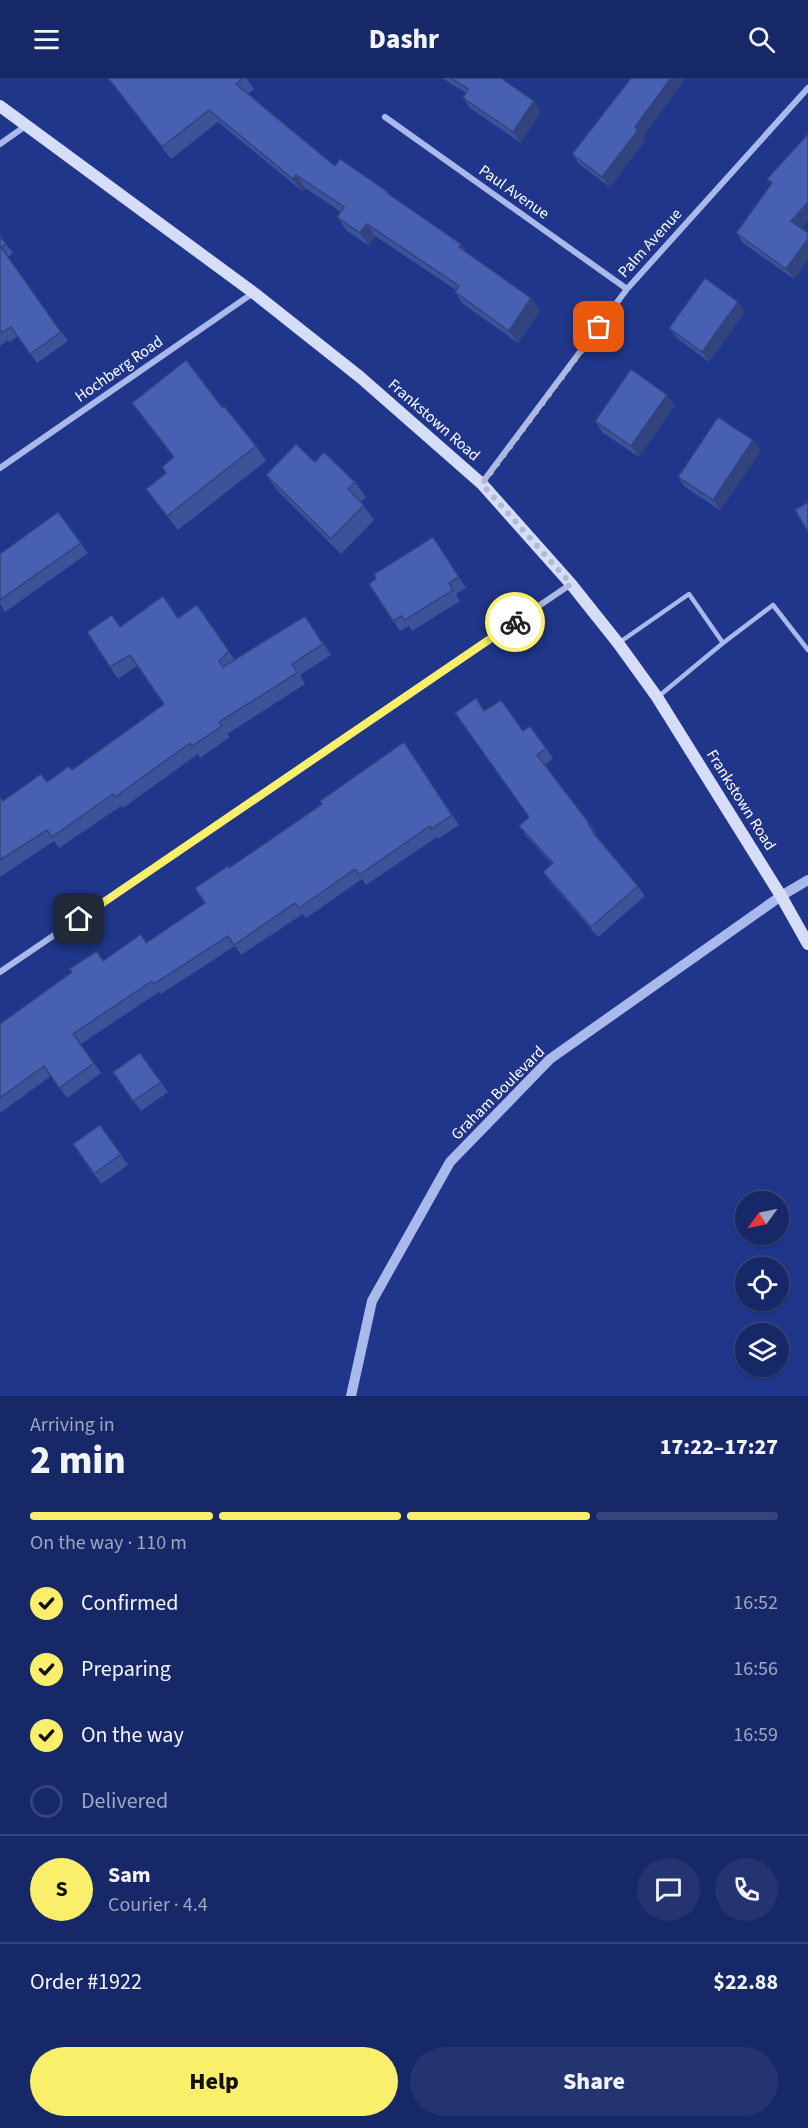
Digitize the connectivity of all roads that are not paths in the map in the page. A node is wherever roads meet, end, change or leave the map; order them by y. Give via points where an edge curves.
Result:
1 (808, 88) edge
2 (0, 106) edge
3 (385, 117) dead end
4 (27, 124) junction
5 (0, 144) edge
6 (627, 289) junction
7 (254, 293) junction
8 (0, 468) edge
9 (482, 484) junction
10 (571, 584) junction
11 (618, 643) junction
12 (723, 643) junction
13 (808, 650) edge
14 (657, 697) junction
15 (808, 880) edge
16 (781, 896) junction
17 (808, 944) edge
18 (0, 972) edge
19 (351, 1396) edge

1 - 6 street, Palm Avenue
2 - 4 main road, Frankstown Road
3 - 6 street, Paul Avenue
4 - 5 street
4 - 7 main road, Frankstown Road
6 - 9 street, Palm Avenue
7 - 8 street, Hochberg Road
7 - 9 main road, Frankstown Road via 360,377
9 - 10 main road, Frankstown Road
10 - 11 main road, Frankstown Road
10 - 18 street
11 - 12 lane via 688,594
11 - 14 main road, Frankstown Road
12 - 13 lane via 773,605
12 - 14 lane
14 - 16 main road, Frankstown Road
15 - 16 street, Graham Boulevard
16 - 17 main road, Frankstown Road
16 - 19 street, Graham Boulevard via 550,1059 450,1162 372,1301

